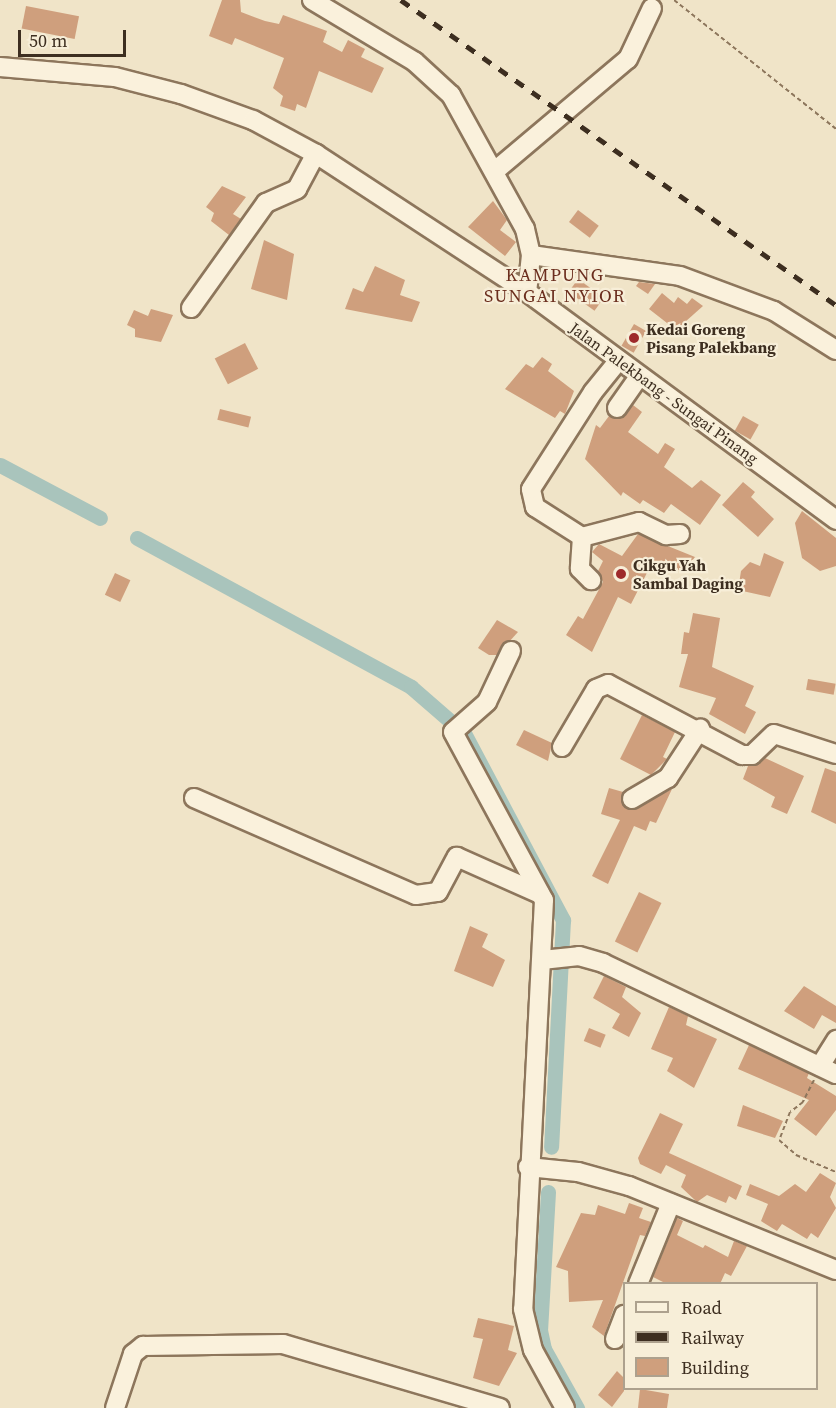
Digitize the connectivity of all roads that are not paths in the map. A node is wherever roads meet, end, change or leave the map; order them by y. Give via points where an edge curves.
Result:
1 (312, 0) edge
2 (652, 8) dead end
3 (0, 67) edge
4 (316, 154) junction
5 (496, 170) junction
6 (531, 255) junction
7 (527, 292) junction
8 (191, 308) dead end
9 (836, 350) edge
10 (619, 360) junction
11 (639, 376) junction
12 (617, 408) dead end
13 (836, 520) edge
14 (680, 534) dead end
15 (582, 537) junction
16 (591, 580) dead end
17 (511, 651) dead end
18 (700, 729) junction
19 (562, 747) dead end
20 (836, 754) edge
21 (194, 798) dead end
22 (632, 799) dead end
23 (540, 894) junction
24 (552, 960) junction
25 (836, 1040) edge
26 (828, 1070) edge
27 (534, 1168) junction
28 (671, 1203) junction
29 (834, 1263) edge
30 (639, 1282) edge
31 (623, 1318) edge
32 (615, 1339) dead end
33 (115, 1408) edge
34 (500, 1408) edge
35 (565, 1408) edge

1 - 5 street via 443,84
2 - 5 street via 628,59
3 - 4 street, Jalan Palekbang - Sungai Pinang via 115,77 181,94 253,120
4 - 7 street, Jalan Palekbang - Sungai Pinang
4 - 8 street via 297,189 266,203
5 - 6 street via 525,229
6 - 7 street
6 - 9 street via 680,276 774,311
7 - 10 street, Jalan Palekbang - Sungai Pinang
10 - 11 street, Jalan Palekbang - Sungai Pinang
10 - 15 street via 593,392 531,489 536,507
11 - 12 street
11 - 13 street, Jalan Palekbang - Sungai Pinang
14 - 15 street via 666,535 639,522
15 - 16 street via 580,569
17 - 23 street via 487,702 460,727
18 - 19 street via 608,684 596,689
18 - 20 street via 741,756 752,755 774,734
18 - 22 street via 668,778
21 - 23 street via 416,895 438,892 458,857
23 - 24 street
24 - 26 street via 585,956
24 - 27 street
25 - 26 street
27 - 28 street via 578,1172
27 - 35 street via 524,1323
28 - 29 street
28 - 30 street
31 - 32 street
33 - 34 street via 133,1354 143,1346 283,1344

